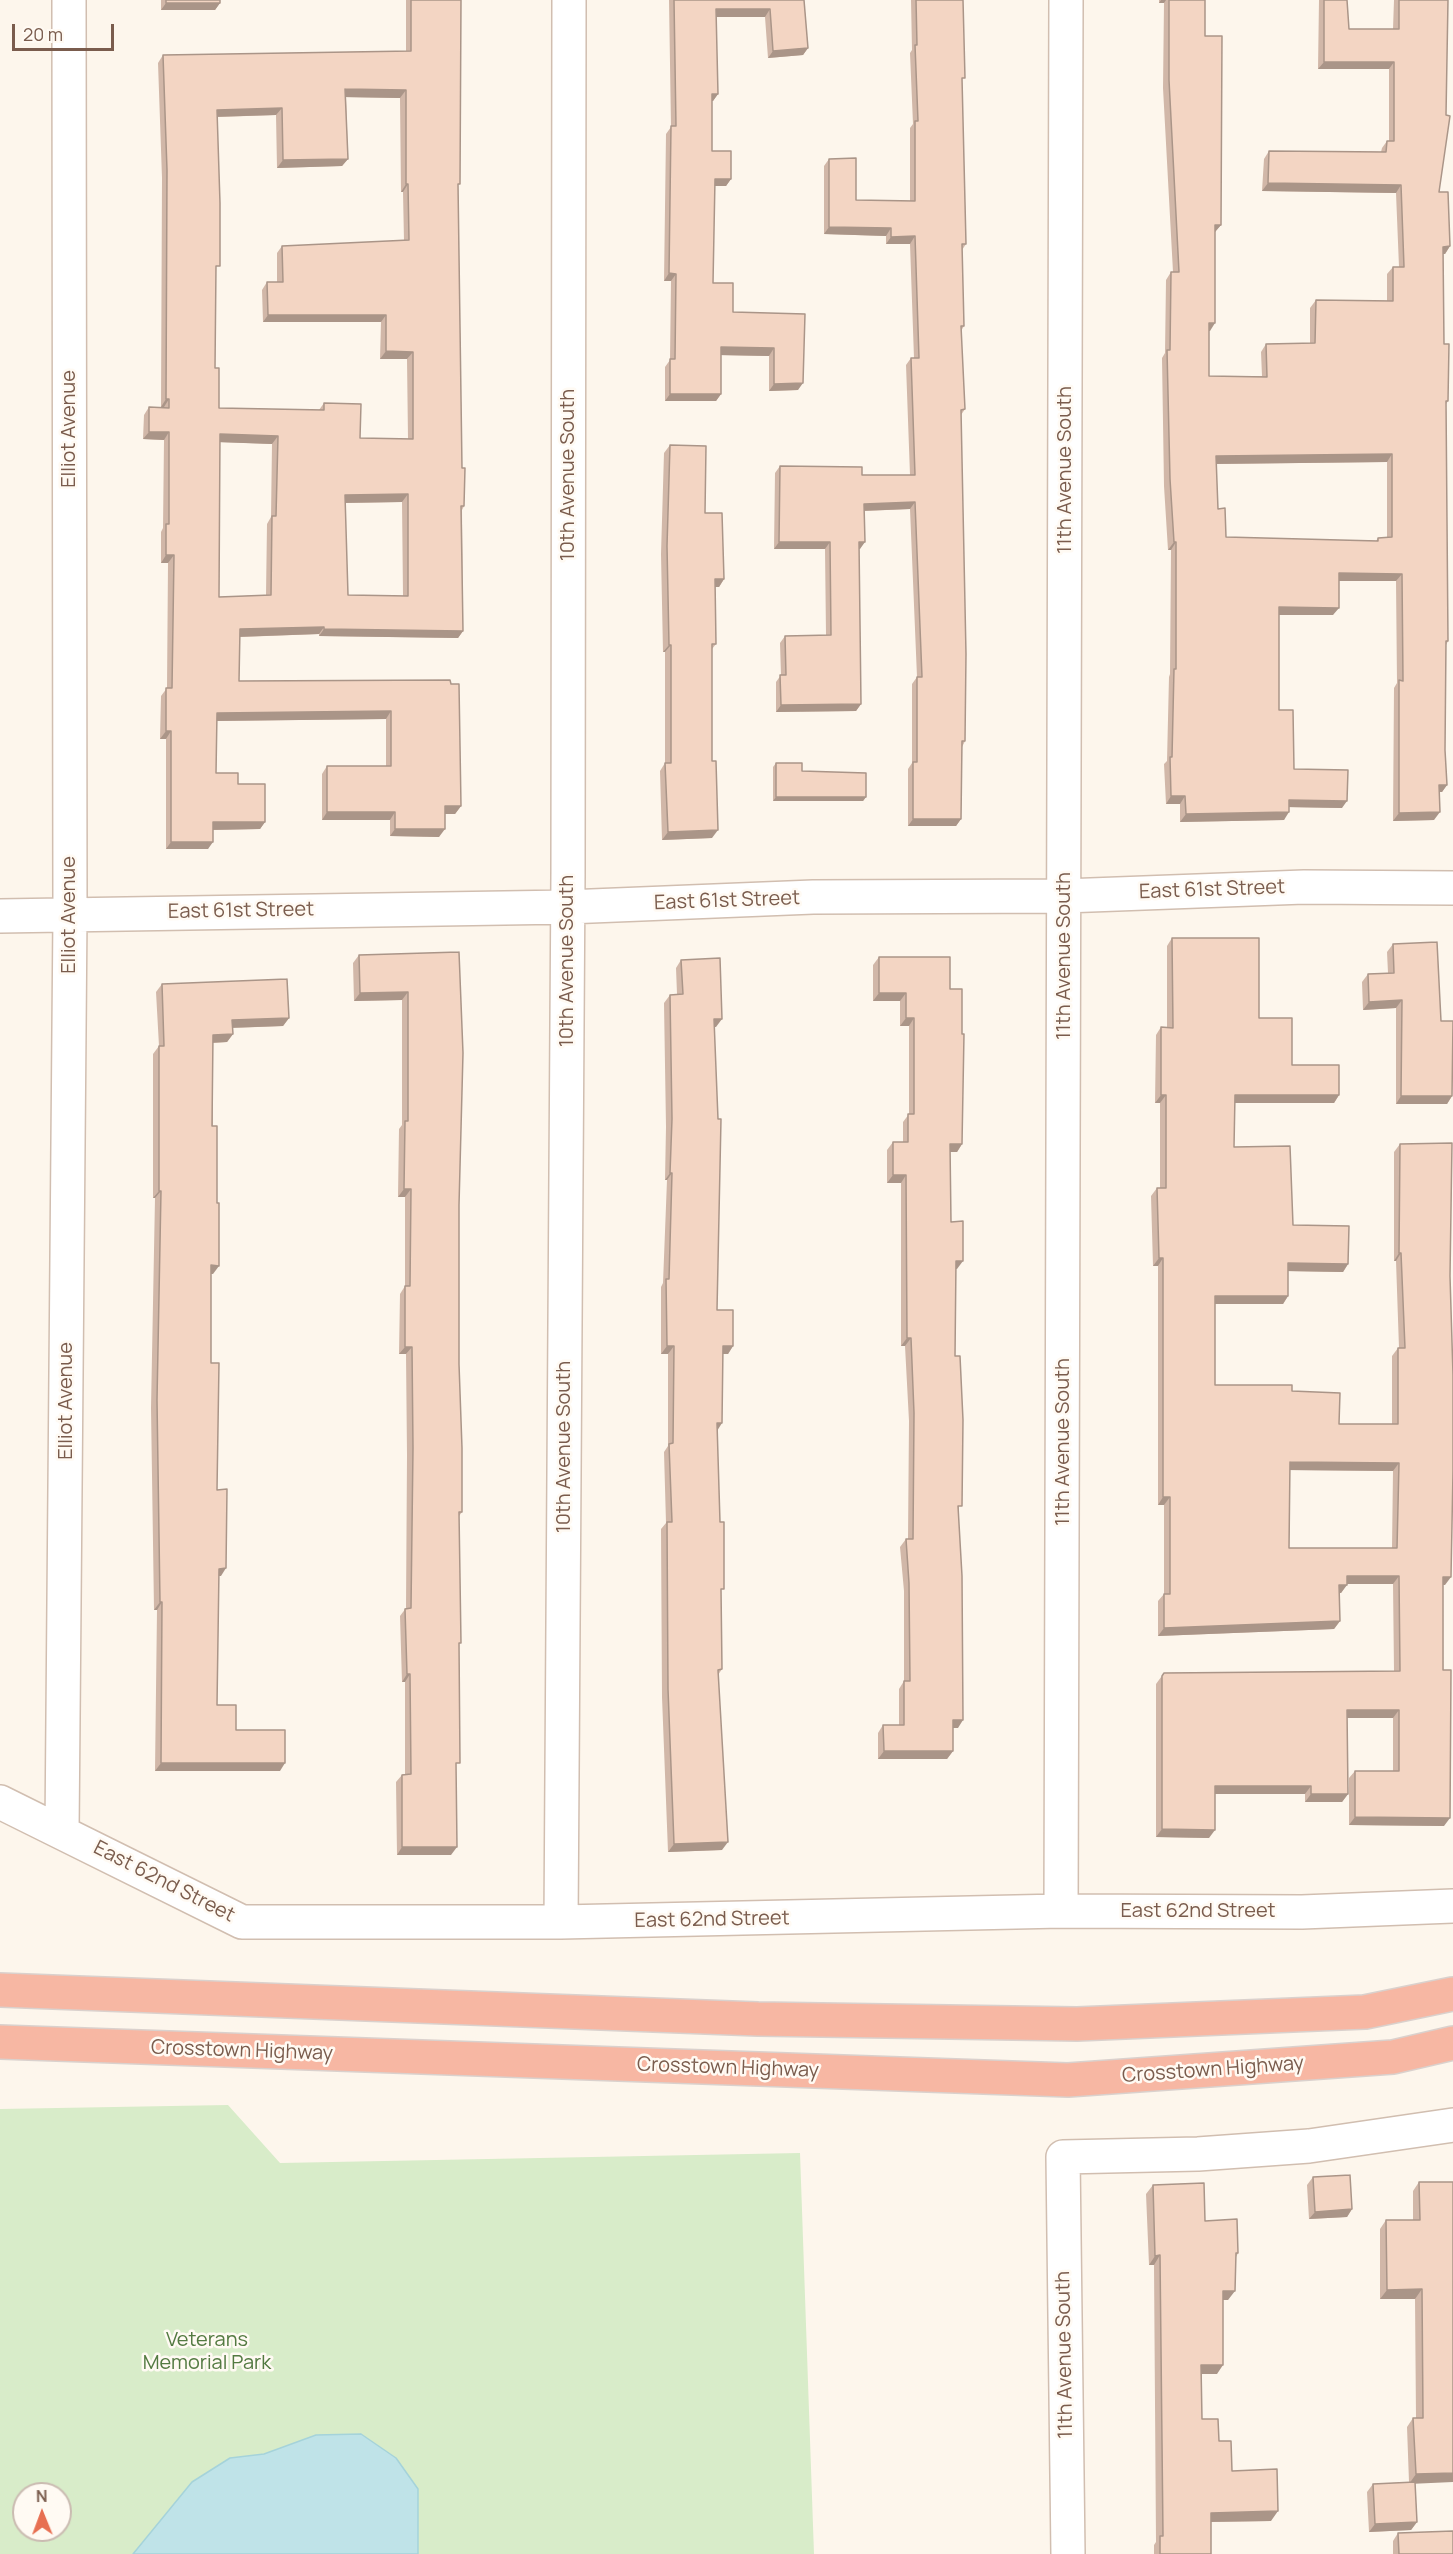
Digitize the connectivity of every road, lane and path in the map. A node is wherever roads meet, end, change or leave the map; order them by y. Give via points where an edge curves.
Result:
1 (69, 0) edge
2 (569, 0) edge
3 (1066, 0) edge
4 (1453, 888) edge
5 (1065, 896) junction
6 (567, 907) junction
7 (70, 915) junction
8 (0, 916) edge
9 (0, 1802) edge
10 (62, 1831) junction
11 (1453, 1906) edge
12 (1061, 1911) junction
13 (561, 1922) junction
14 (0, 1990) edge
15 (1453, 1994) edge
16 (0, 2042) edge
17 (1453, 2043) edge
18 (1453, 2125) edge
19 (1068, 2554) edge

1 - 7 street, Elliot Avenue
2 - 6 street, 10th Avenue South
3 - 5 street, 11th Avenue South
4 - 5 street, East 61st Street via 1304,887
5 - 6 street, East 61st Street via 813,897
5 - 12 street, 11th Avenue South
6 - 7 street, East 61st Street
6 - 13 street, 10th Avenue South
7 - 8 street, East 61st Street
7 - 10 street, Elliot Avenue
9 - 10 street, East 62nd Street
10 - 13 street, East 62nd Street via 242,1922
11 - 12 street, East 62nd Street via 1302,1912
12 - 13 street, East 62nd Street
14 - 15 highway via 758,2019 1077,2024 1365,2012
16 - 17 highway, Crosstown Highway via 1068,2080 1393,2057
18 - 19 street, 11th Avenue South via 1309,2146 1198,2154 1063,2157

